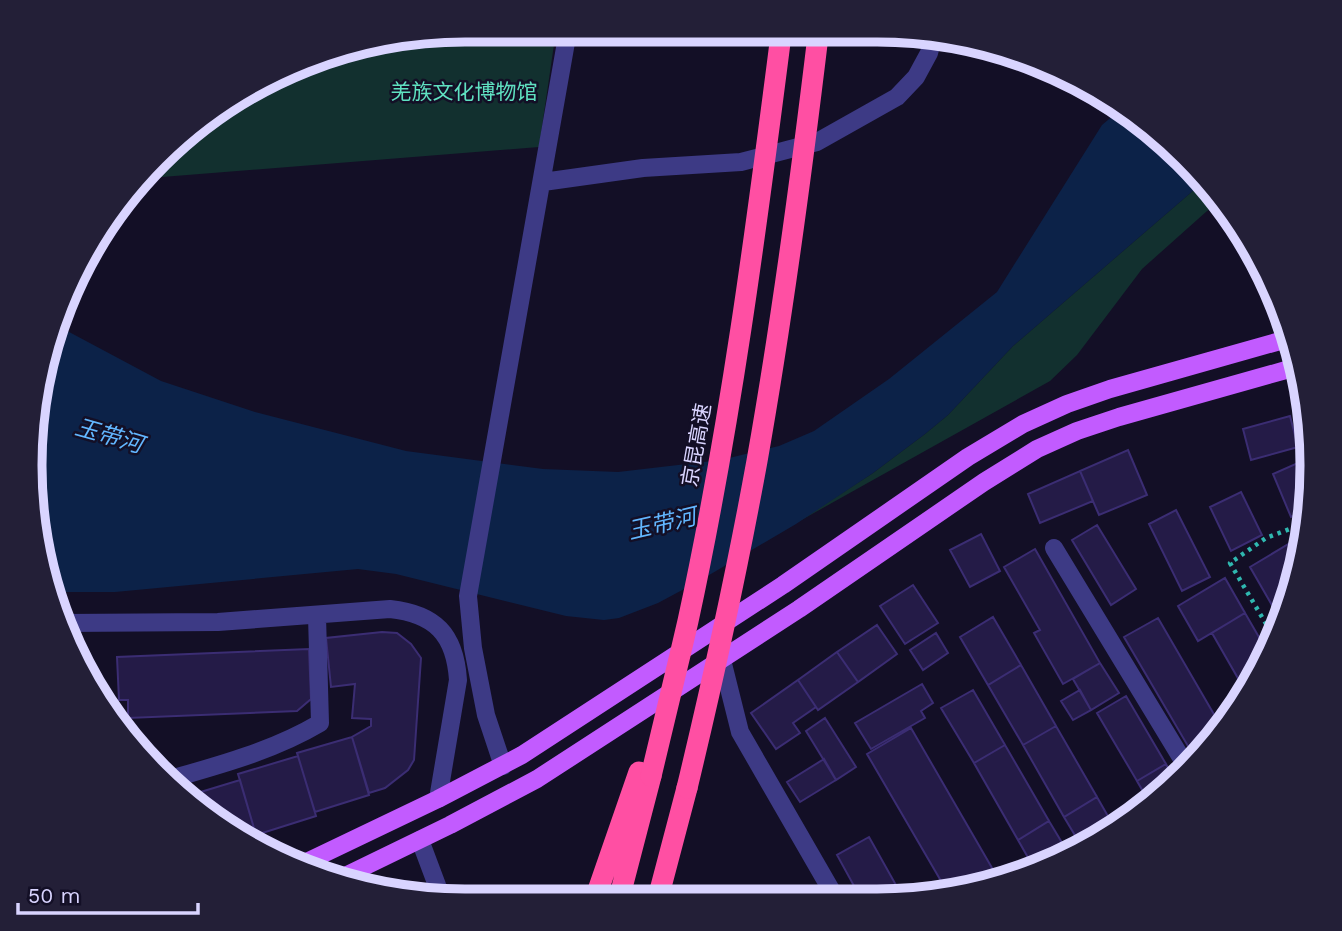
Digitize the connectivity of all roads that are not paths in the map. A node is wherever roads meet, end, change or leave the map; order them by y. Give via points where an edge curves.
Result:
1 (566, 42) edge
2 (780, 42) edge
3 (817, 42) edge
4 (931, 46) edge
5 (543, 182) junction
6 (1282, 341) edge
7 (1289, 369) edge
8 (1054, 548) dead end
9 (317, 616) junction
10 (72, 623) edge
11 (722, 660) junction
12 (1182, 759) edge
13 (503, 766) junction
14 (645, 774) junction
15 (178, 777) edge
16 (687, 788) junction
17 (438, 799) junction
18 (420, 840) junction
19 (311, 860) edge
20 (351, 873) edge
21 (438, 888) edge
22 (599, 889) edge
23 (621, 889) edge
24 (660, 889) edge
25 (669, 889) edge
26 (831, 889) edge

1 - 5 street
2 - 14 highway, 京昆高速, bridge via 720,454 693,594 677,630
3 - 16 highway, bridge via 757,461
4 - 5 street via 916,77 897,97 817,142 741,162 643,168
5 - 13 street via 468,596 486,715
6 - 13 main road via 1110,389 1024,424
7 - 11 main road via 1119,417 1037,449
8 - 12 street
9 - 10 street
9 - 15 street via 320,723 248,756
9 - 17 street via 408,611 429,619 446,636 458,680
11 - 18 main road via 537,779
11 - 26 street via 740,732
13 - 17 main road
14 - 22 highway
14 - 23 highway
16 - 24 highway
16 - 25 highway
17 - 19 main road
18 - 20 main road
18 - 21 street

